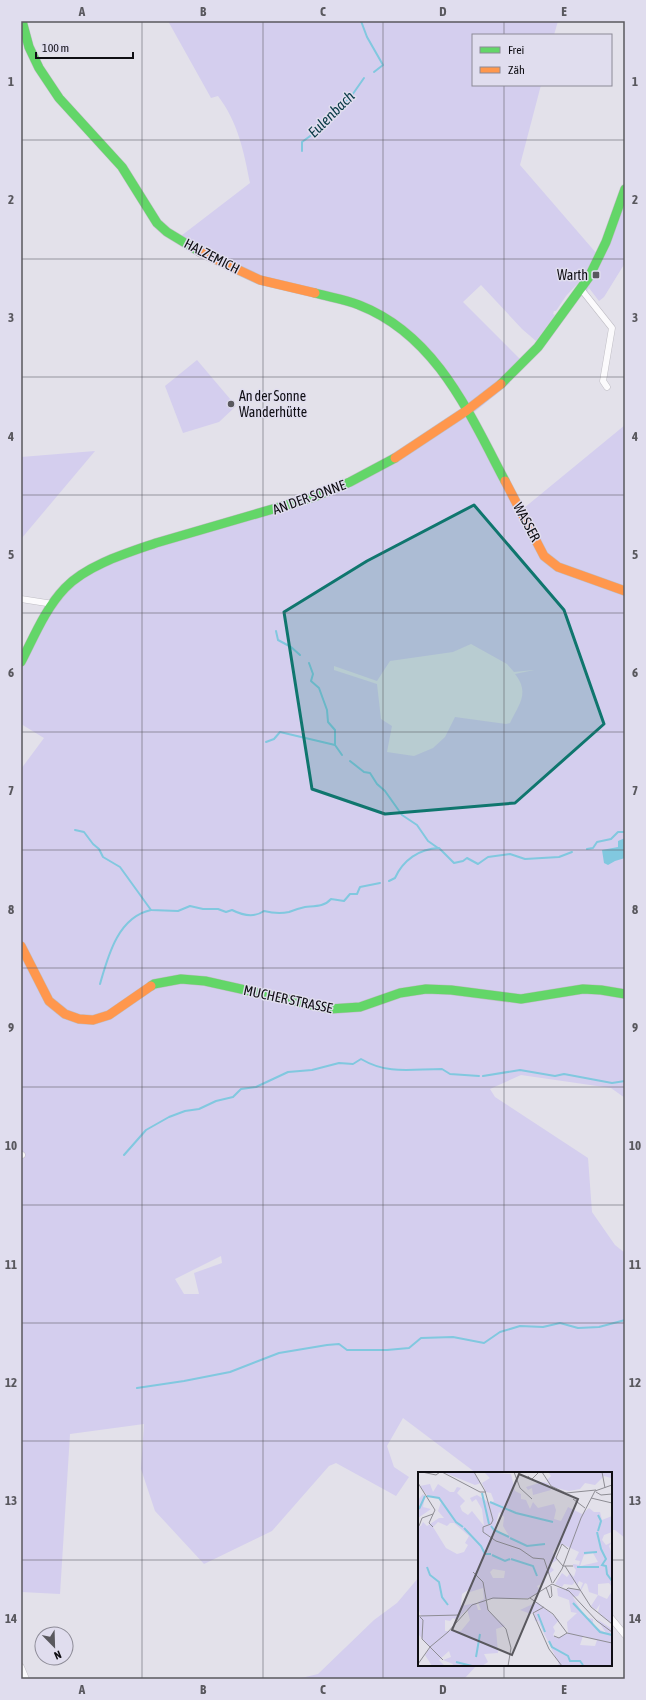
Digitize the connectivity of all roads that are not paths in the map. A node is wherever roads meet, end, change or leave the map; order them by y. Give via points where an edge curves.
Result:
1 (22, 21) edge
2 (625, 189) edge
3 (581, 289) junction
4 (607, 387) dead end
5 (467, 410) junction
6 (625, 591) edge
7 (21, 599) edge
8 (53, 604) junction
9 (21, 662) edge
10 (21, 946) edge
11 (625, 994) edge
12 (612, 1619) edge
13 (625, 1635) edge
14 (21, 1667) edge
15 (26, 1679) edge

1 - 5 street, HALZEMICH via 29,47 51,87 122,167 157,223 206,256 260,280 358,304 383,316 428,351 451,382
2 - 3 street, AN DER SONNE via 601,253
3 - 4 street via 612,328 603,381
3 - 5 street, AN DER SONNE via 518,369
5 - 6 street, WASSER via 544,556 568,572
5 - 8 street, AN DER SONNE via 398,457 340,486 280,509 166,539 120,555 72,582
7 - 8 street
8 - 9 street, AN DER SONNE
10 - 11 street, MUCHER STRASSE via 49,1001 70,1017 85,1020 109,1015 154,984 181,978 330,1009 364,1006 394,994 429,989 513,999 541,998 589,989
12 - 13 street
14 - 15 street

